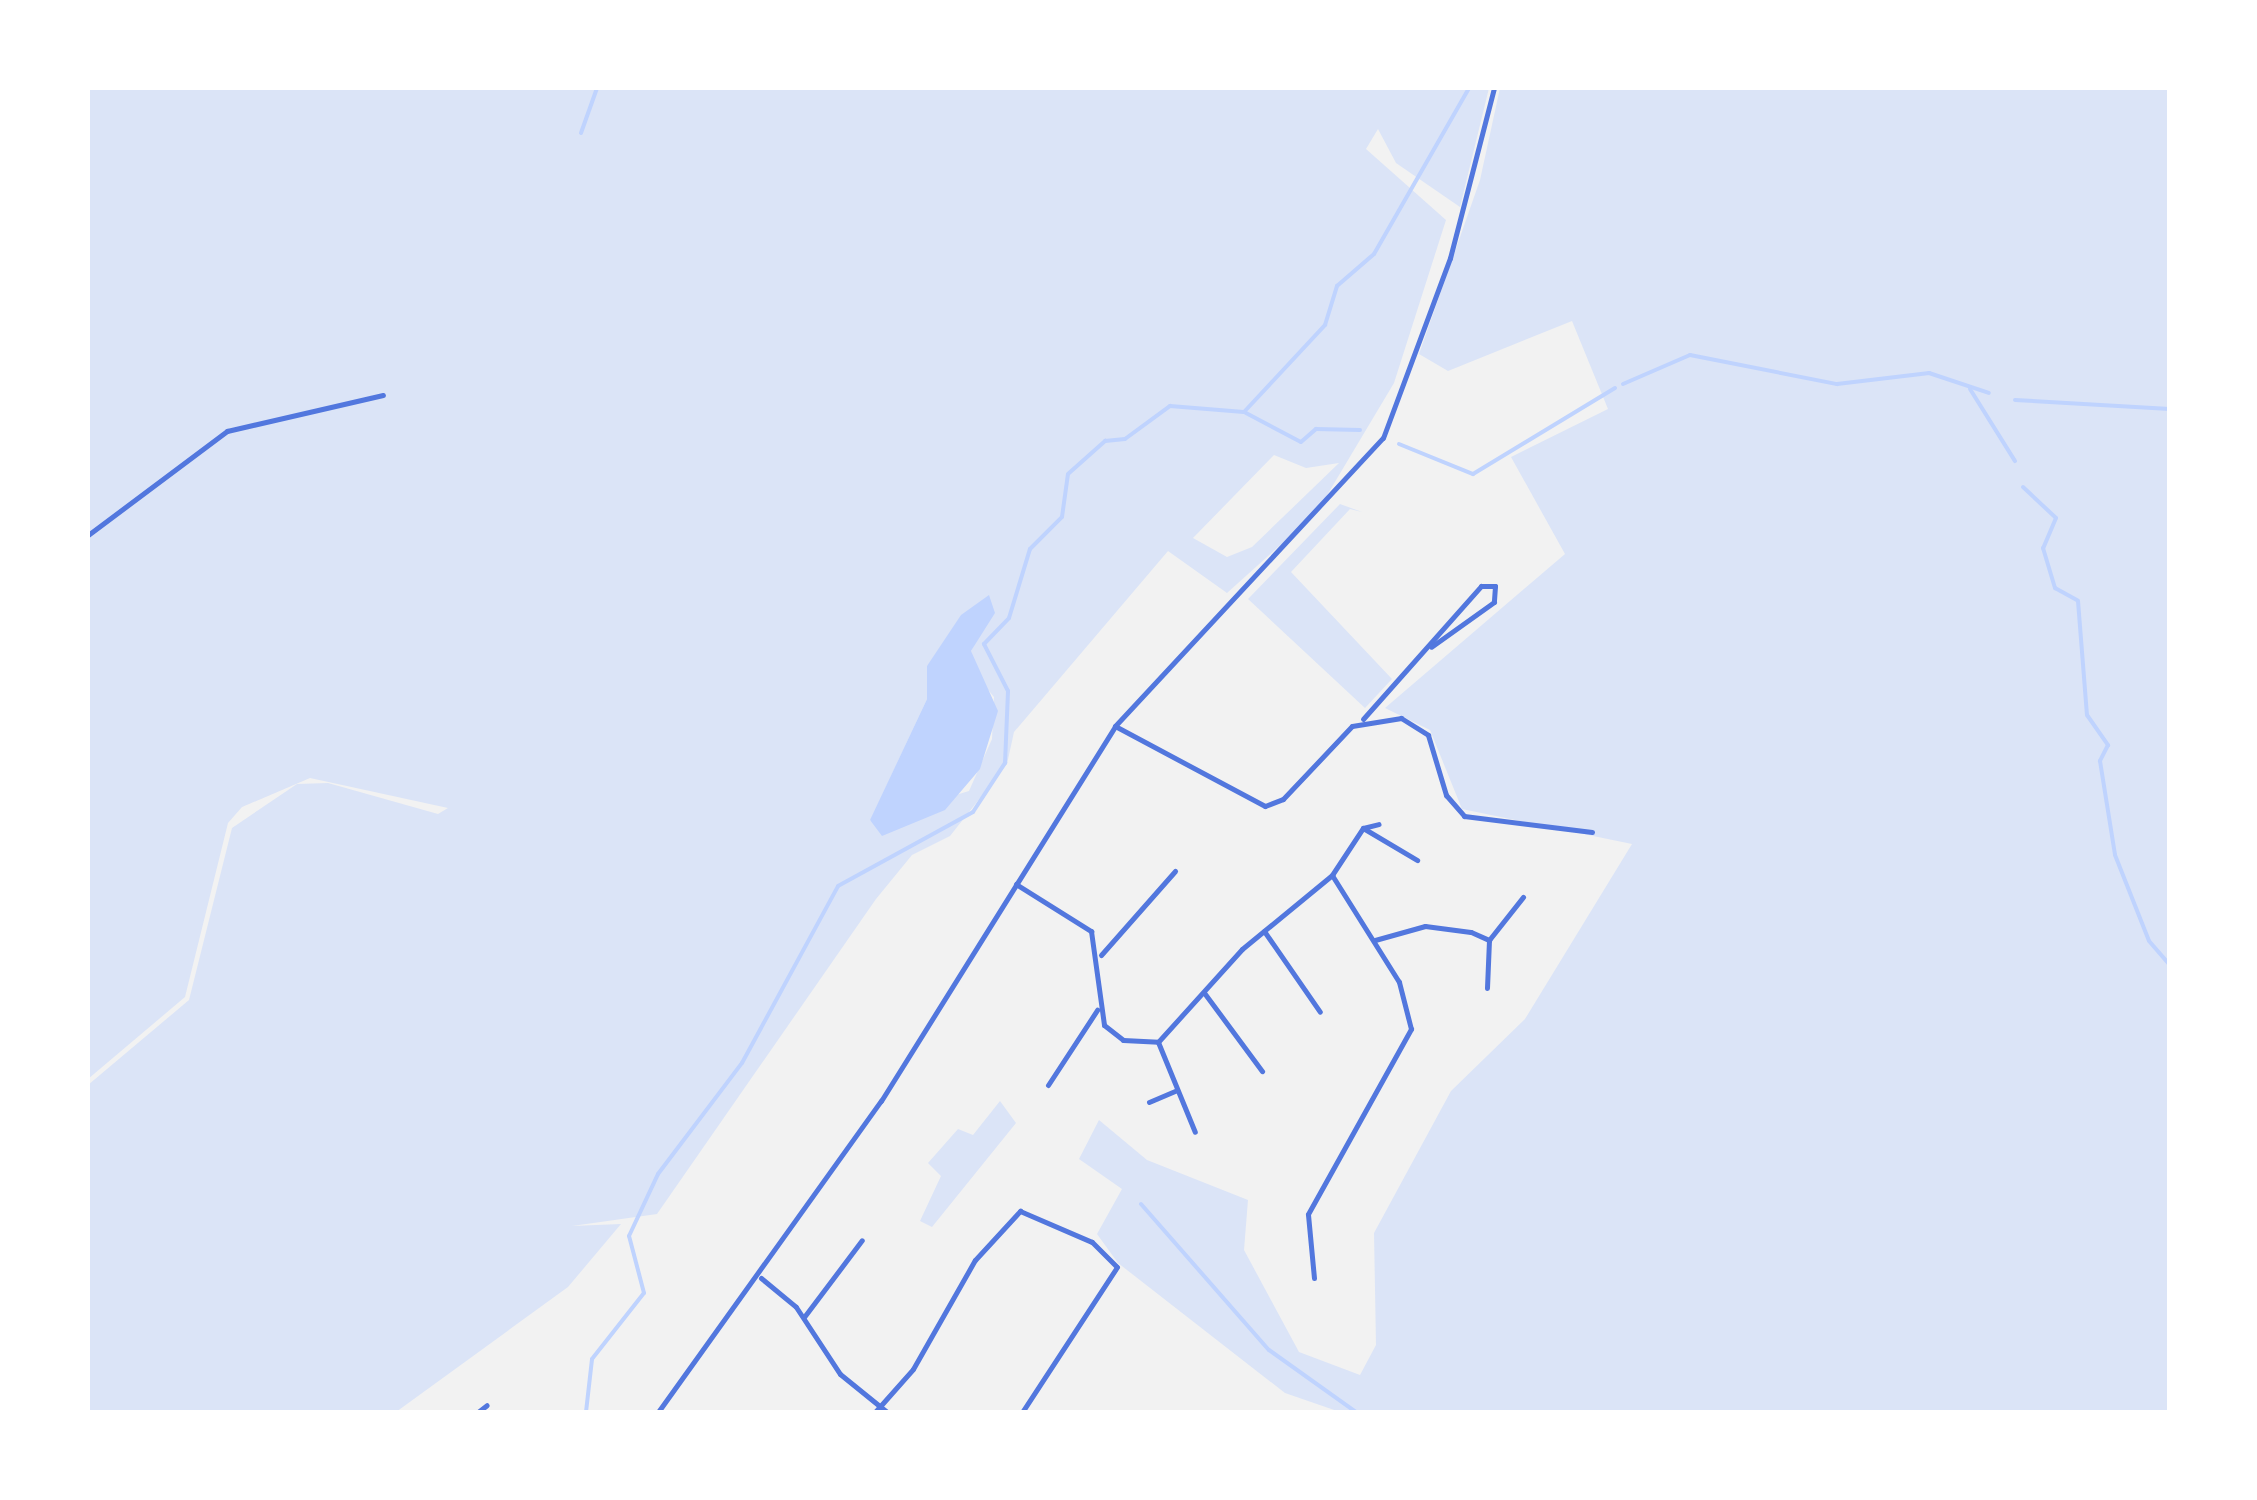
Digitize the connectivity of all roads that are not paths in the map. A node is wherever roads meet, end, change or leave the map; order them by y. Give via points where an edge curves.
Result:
1 (1494, 88) edge
2 (382, 394) dead end
3 (88, 535) edge
4 (1432, 647) junction
5 (1361, 721) junction
6 (1115, 726) junction
7 (1379, 824) dead end
8 (1363, 828) junction
9 (1592, 832) dead end
10 (1417, 860) dead end
11 (1175, 872) dead end
12 (1332, 875) junction
13 (1016, 884) junction
14 (1523, 897) dead end
15 (1264, 931) junction
16 (1375, 940) junction
17 (1488, 940) junction
18 (1101, 955) junction
19 (1487, 988) dead end
20 (1205, 994) junction
21 (1098, 1010) junction
22 (1320, 1012) dead end
23 (1158, 1042) junction
24 (1262, 1071) dead end
25 (1048, 1085) dead end
26 (1177, 1090) junction
27 (1149, 1102) dead end
28 (1196, 1132) dead end
29 (862, 1240) dead end
30 (761, 1278) junction
31 (1314, 1278) dead end
32 (804, 1318) junction
33 (487, 1405) dead end
34 (877, 1409) edge
35 (478, 1412) edge
36 (658, 1412) edge
37 (886, 1412) edge
38 (1022, 1412) edge
39 (1220, 1412) edge
40 (1238, 1412) edge

1 - 6 street via 1450,258 1383,438
2 - 3 street via 227,431
4 - 4 street via 1481,586 1495,586 1494,602
4 - 5 street
5 - 6 street via 1284,799 1265,806
5 - 9 street via 1401,718 1424,730 1446,795 1464,816
6 - 13 street
7 - 8 street
8 - 10 street
8 - 12 street
11 - 18 street
12 - 15 street
12 - 16 street
13 - 18 street via 1084,924
13 - 30 street
14 - 17 street
15 - 20 street
15 - 22 street
16 - 17 street via 1435,926
16 - 31 street via 1405,993 1411,1029 1308,1214
17 - 19 street
18 - 21 street
20 - 23 street
20 - 24 street
21 - 23 street via 1123,1040
21 - 25 street
23 - 26 street
26 - 27 street
26 - 28 street
29 - 32 street
30 - 32 street
30 - 36 street
32 - 34 street via 835,1368
33 - 35 street
34 - 37 street
34 - 38 street via 1020,1210 1092,1242 1117,1267
39 - 40 street

